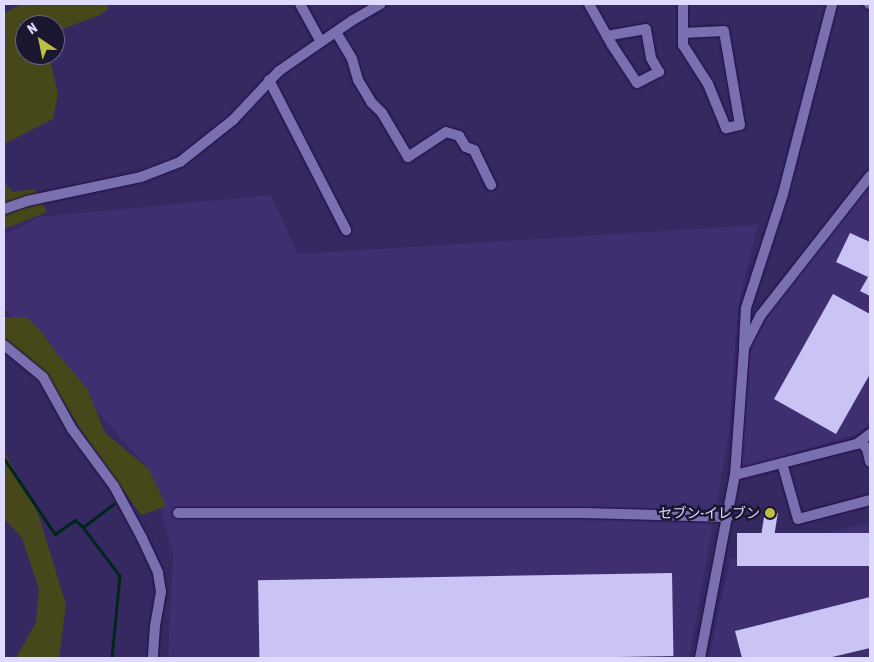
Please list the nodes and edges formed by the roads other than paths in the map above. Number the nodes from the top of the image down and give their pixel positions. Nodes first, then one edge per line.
1 (300, 4) edge
2 (382, 4) edge
3 (589, 4) edge
4 (683, 4) edge
5 (832, 4) edge
6 (336, 32) junction
7 (683, 33) junction
8 (607, 36) junction
9 (320, 42) junction
10 (269, 80) junction
11 (870, 176) edge
12 (491, 185) dead end
13 (4, 209) edge
14 (346, 230) dead end
15 (4, 345) edge
16 (744, 348) junction
17 (870, 434) edge
18 (861, 442) junction
19 (870, 462) edge
20 (782, 463) junction
21 (734, 476) junction
22 (870, 500) edge
23 (178, 513) dead end
24 (728, 517) junction
25 (153, 658) edge
26 (700, 658) edge

1 - 9 street
2 - 6 street
3 - 8 street
4 - 7 street
5 - 16 street
6 - 9 street
6 - 12 street
7 - 7 street
8 - 8 street
9 - 10 street
10 - 13 street
10 - 14 street
11 - 16 street
15 - 25 street
16 - 21 street
17 - 18 street
18 - 19 street
18 - 20 street
20 - 21 street
20 - 22 street
21 - 24 street
23 - 24 street
24 - 26 street

